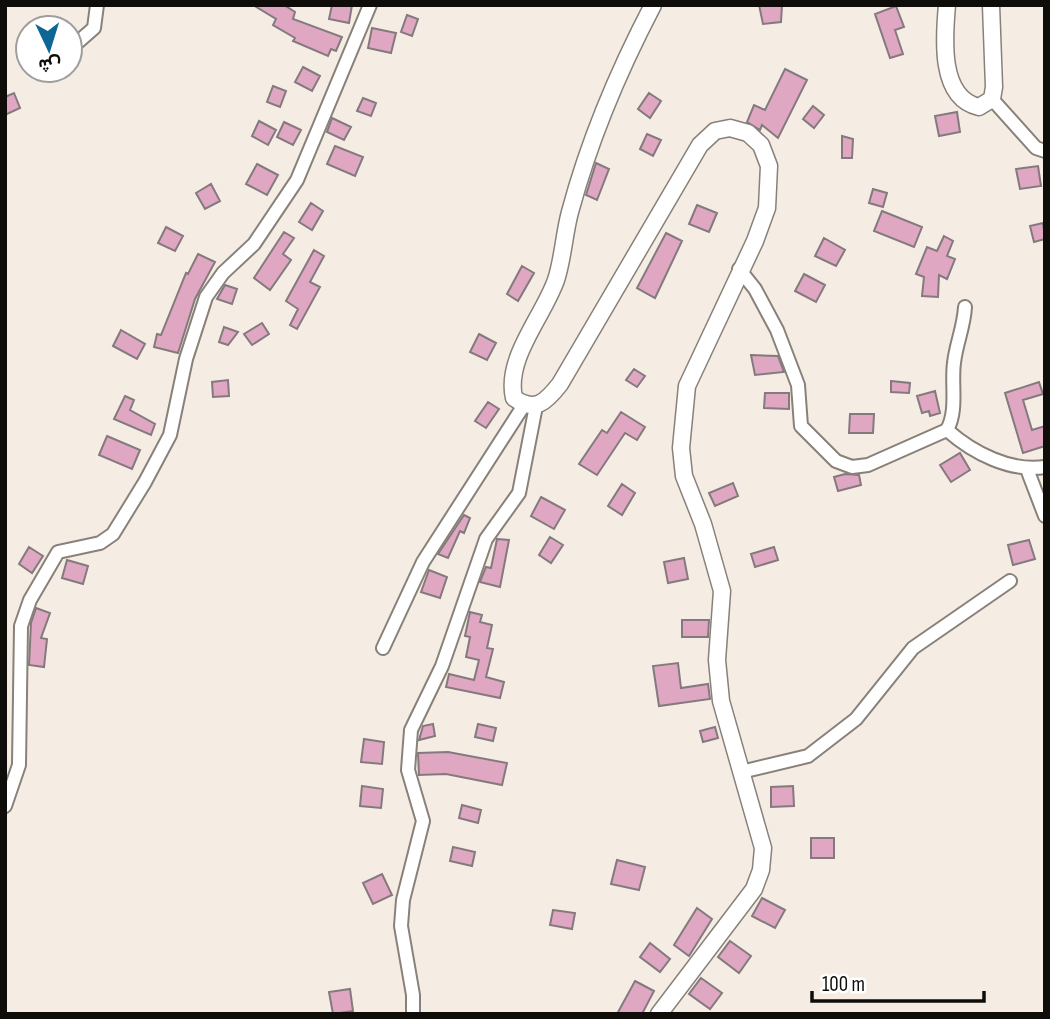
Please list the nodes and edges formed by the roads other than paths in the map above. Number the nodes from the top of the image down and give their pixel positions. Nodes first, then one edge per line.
1 (97, 5) edge
2 (370, 5) edge
3 (653, 5) edge
4 (947, 5) edge
5 (991, 5) edge
6 (84, 37) edge
7 (992, 99) junction
8 (1045, 151) edge
9 (739, 270) junction
10 (965, 307) dead end
11 (530, 406) junction
12 (947, 430) junction
13 (1045, 467) edge
14 (1027, 469) junction
15 (1045, 516) edge
16 (1010, 582) dead end
17 (383, 648) dead end
18 (741, 772) junction
19 (5, 806) edge
20 (413, 1014) edge
21 (659, 1014) edge

1 - 6 street
2 - 19 street
3 - 11 street
4 - 7 street
5 - 7 street
7 - 8 street
9 - 11 street
9 - 12 street
9 - 18 street
10 - 12 street
11 - 17 street
11 - 20 street
12 - 14 street
13 - 14 street
14 - 15 street
16 - 18 street
18 - 21 street

